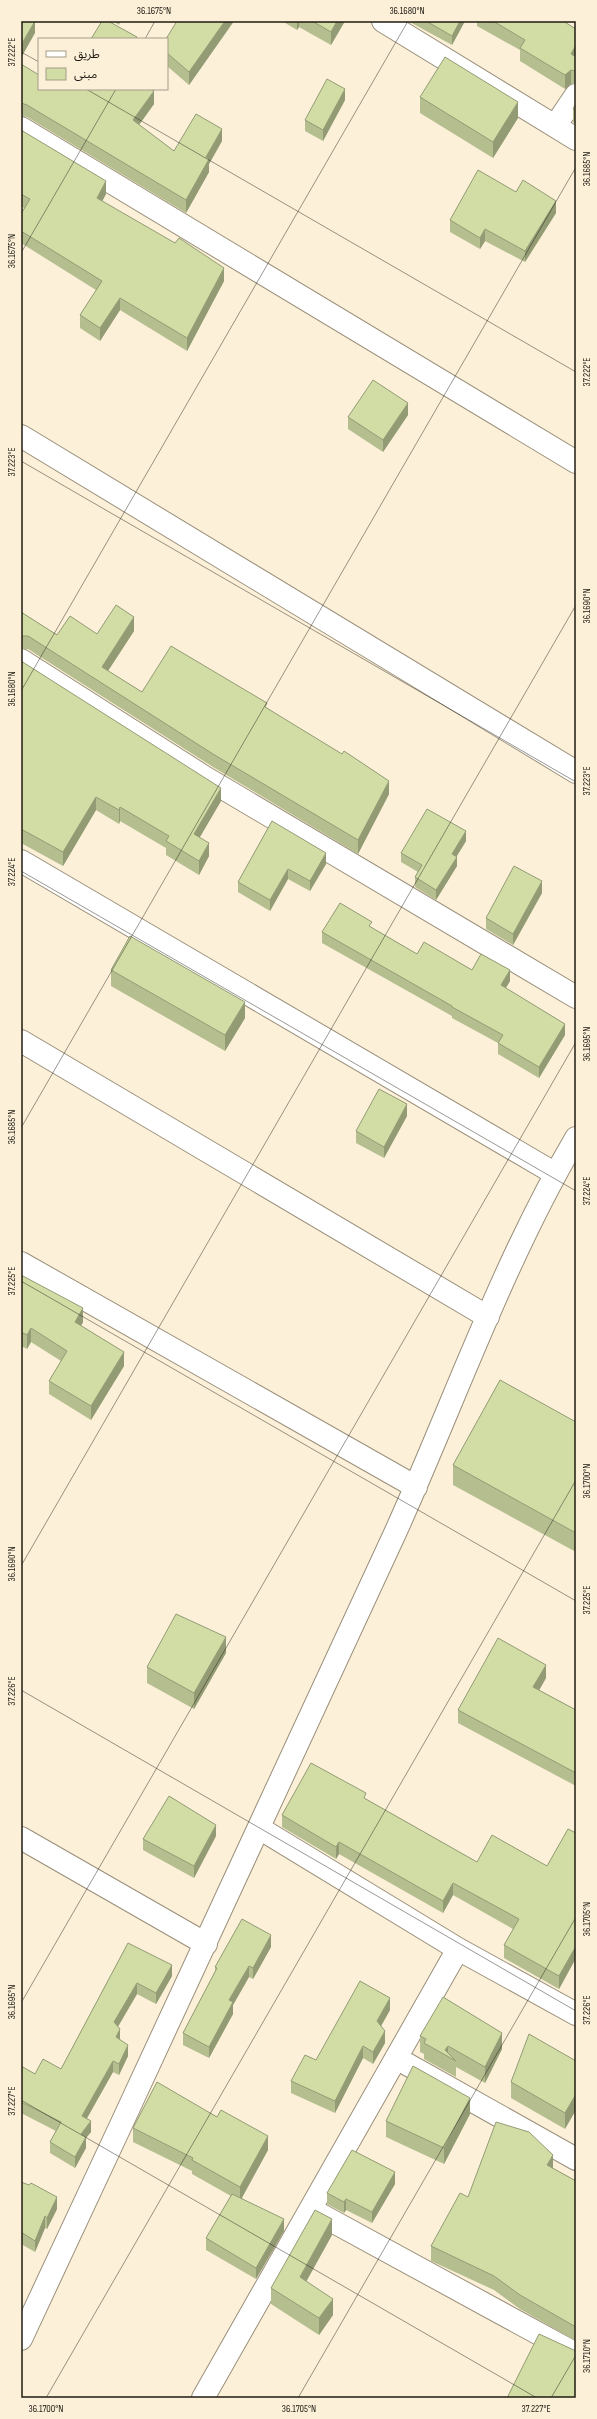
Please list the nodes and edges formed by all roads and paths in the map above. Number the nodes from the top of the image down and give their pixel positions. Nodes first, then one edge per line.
1 (383, 21) edge
2 (576, 95) edge
3 (555, 126) junction
4 (21, 128) edge
5 (576, 138) edge
6 (21, 436) edge
7 (576, 462) edge
8 (21, 660) edge
9 (576, 772) edge
10 (21, 861) edge
11 (576, 997) edge
12 (21, 1041) edge
13 (576, 1138) edge
14 (554, 1174) junction
15 (21, 1262) edge
16 (488, 1317) junction
17 (416, 1487) junction
18 (259, 1828) junction
19 (21, 1838) edge
20 (206, 1944) junction
21 (458, 1949) junction
22 (576, 2014) edge
23 (396, 2058) junction
24 (576, 2159) edge
25 (312, 2210) junction
26 (21, 2339) edge
27 (576, 2354) edge
28 (203, 2398) edge

1 - 3 street
2 - 3 street
3 - 5 street
4 - 7 street
6 - 9 street
8 - 11 street
10 - 14 street
12 - 16 street
13 - 14 street
14 - 16 street
15 - 17 street
16 - 17 street
17 - 18 street
18 - 20 street
18 - 21 street
19 - 20 street
20 - 26 street
21 - 22 street
21 - 23 street
23 - 24 street
23 - 25 street
25 - 27 street
25 - 28 street

